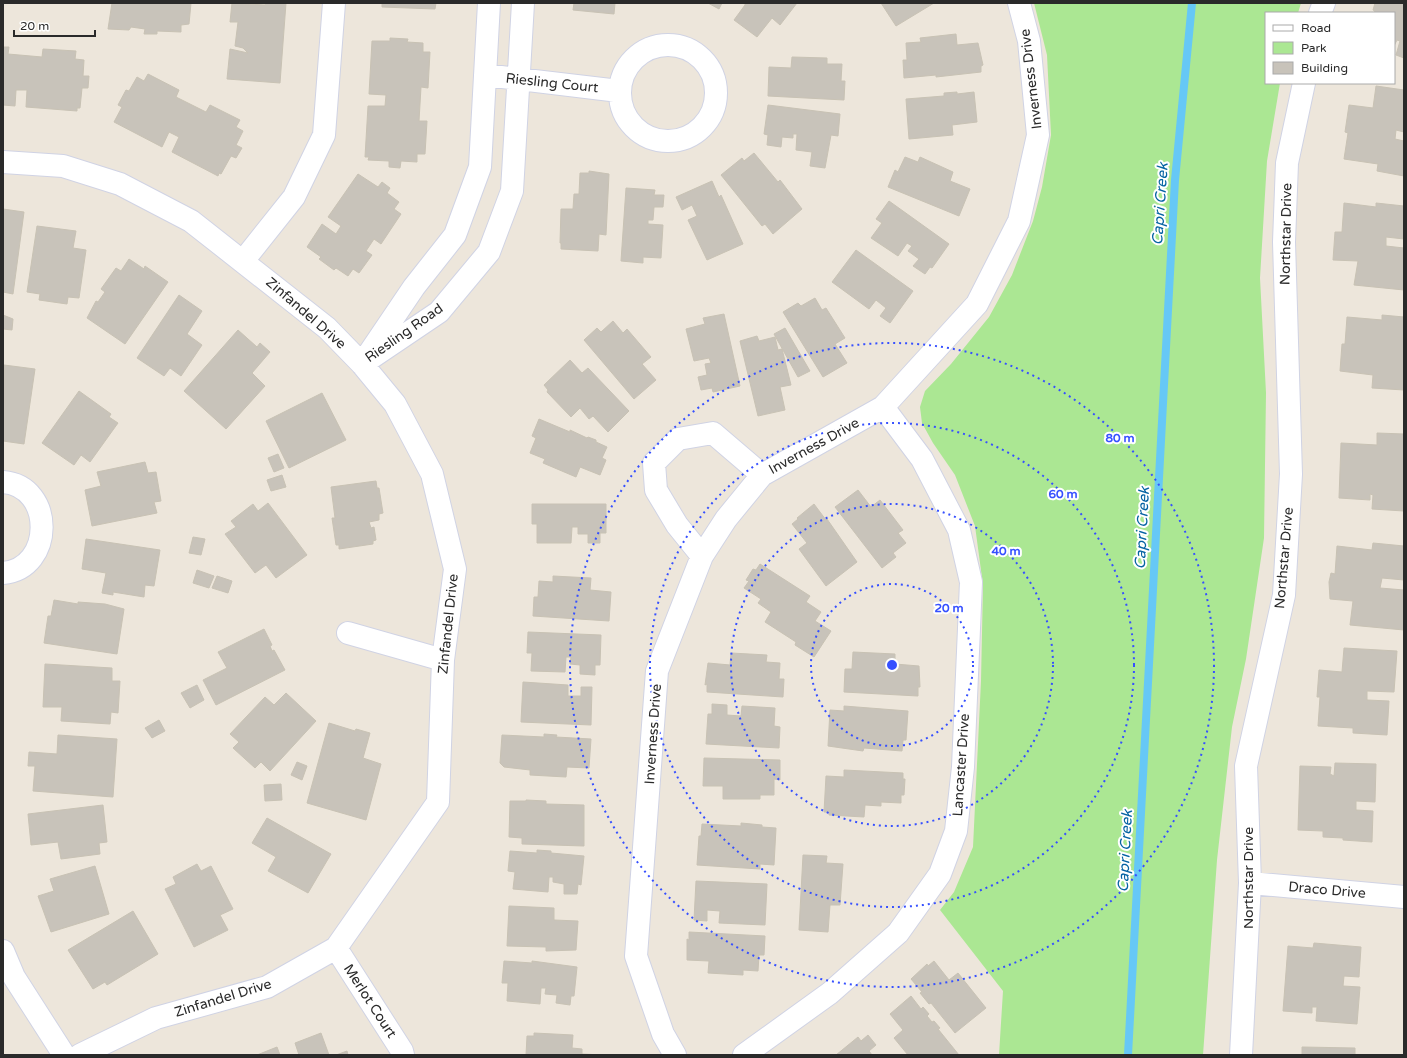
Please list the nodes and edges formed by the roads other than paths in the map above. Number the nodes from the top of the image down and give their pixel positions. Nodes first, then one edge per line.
1 (334, 3) edge
2 (489, 3) edge
3 (523, 3) edge
4 (1019, 3) edge
5 (485, 75) junction
6 (518, 79) junction
7 (1304, 84) edge
8 (619, 91) junction
9 (3, 162) edge
10 (243, 261) junction
11 (362, 364) junction
12 (883, 407) junction
13 (762, 475) junction
14 (3, 482) edge
15 (702, 556) junction
16 (3, 573) edge
17 (348, 633) dead end
18 (443, 660) junction
19 (1250, 883) junction
20 (1404, 897) edge
21 (336, 948) junction
22 (3, 951) edge
23 (64, 1055) edge
24 (80, 1055) edge
25 (403, 1055) edge
26 (675, 1055) edge
27 (744, 1055) edge
28 (1241, 1055) edge

1 - 10 street
2 - 5 street, Riesling Road
3 - 6 street, Riesling Road
4 - 12 street, Inverness Drive
5 - 6 street, Riesling Court
5 - 11 street, Riesling Road
6 - 8 street, Riesling Court
6 - 11 street, Riesling Road
7 - 19 street, Northstar Drive
8 - 8 street, Riesling Court
9 - 10 street, Zinfandel Drive
10 - 11 street, Zinfandel Drive
11 - 18 street, Zinfandel Drive
12 - 13 street, Inverness Drive
12 - 27 street, Lancaster Drive
13 - 15 street, Inverness Drive
13 - 15 street
14 - 16 street
15 - 26 street, Inverness Drive
17 - 18 street
18 - 21 street, Zinfandel Drive
19 - 20 street, Draco Drive
19 - 28 street, Northstar Drive
21 - 24 street, Zinfandel Drive
21 - 25 street, Merlot Court
22 - 23 street

